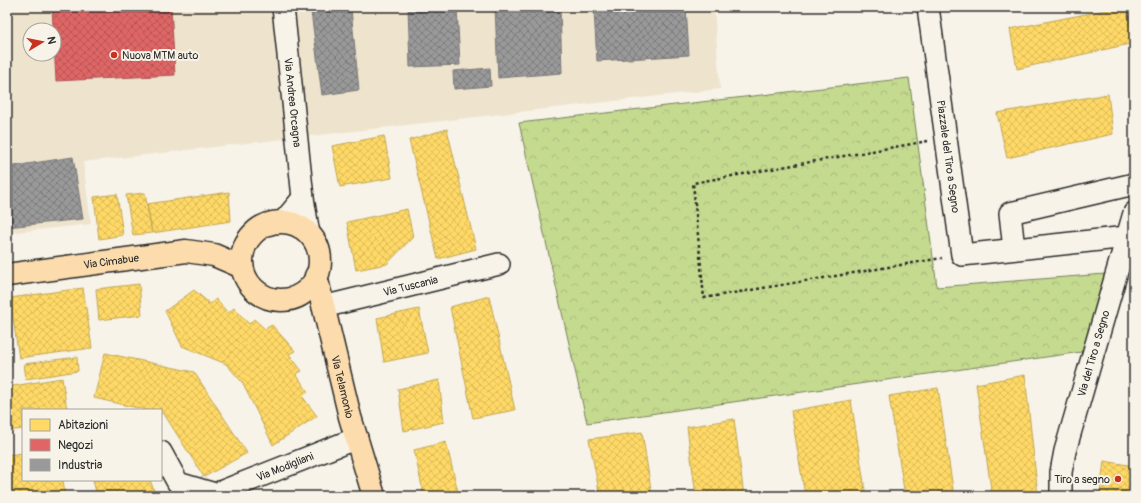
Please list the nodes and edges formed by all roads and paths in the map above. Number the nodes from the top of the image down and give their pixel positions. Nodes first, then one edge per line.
1 (283, 7) edge
2 (928, 7) edge
3 (946, 138) junction
4 (1134, 184) edge
5 (303, 198) junction
6 (1134, 213) edge
7 (283, 222) junction
8 (309, 234) junction
9 (1128, 237) junction
10 (246, 243) junction
11 (1014, 249) junction
12 (214, 255) junction
13 (962, 255) junction
14 (499, 264) dead end
15 (242, 268) junction
16 (7, 275) edge
17 (316, 276) junction
18 (296, 296) junction
19 (322, 305) junction
20 (357, 438) junction
21 (162, 454) edge
22 (374, 496) edge
23 (1061, 496) edge

1 - 5 street, Via Andrea Orcagna
2 - 3 street, Piazzale del Tiro a Segno
3 - 13 street, Piazzale del Tiro a Segno
3 - 13 path
4 - 11 street
5 - 7 street
5 - 8 street
6 - 9 street, Via del Tiro a Segno
7 - 8 main road
7 - 10 main road
8 - 17 main road
9 - 11 street
9 - 23 street, Via del Tiro a Segno
10 - 12 main road
10 - 15 main road
11 - 13 street
12 - 15 main road, Via Cimabue
12 - 16 main road, Via Cimabue
14 - 19 street, Via Tuscania
15 - 18 main road
17 - 18 main road
17 - 19 main road, Via Telamonio
18 - 19 main road
19 - 20 main road, Via Telamonio
20 - 21 street, Via Modigliani
20 - 22 main road, Via Telamonio

